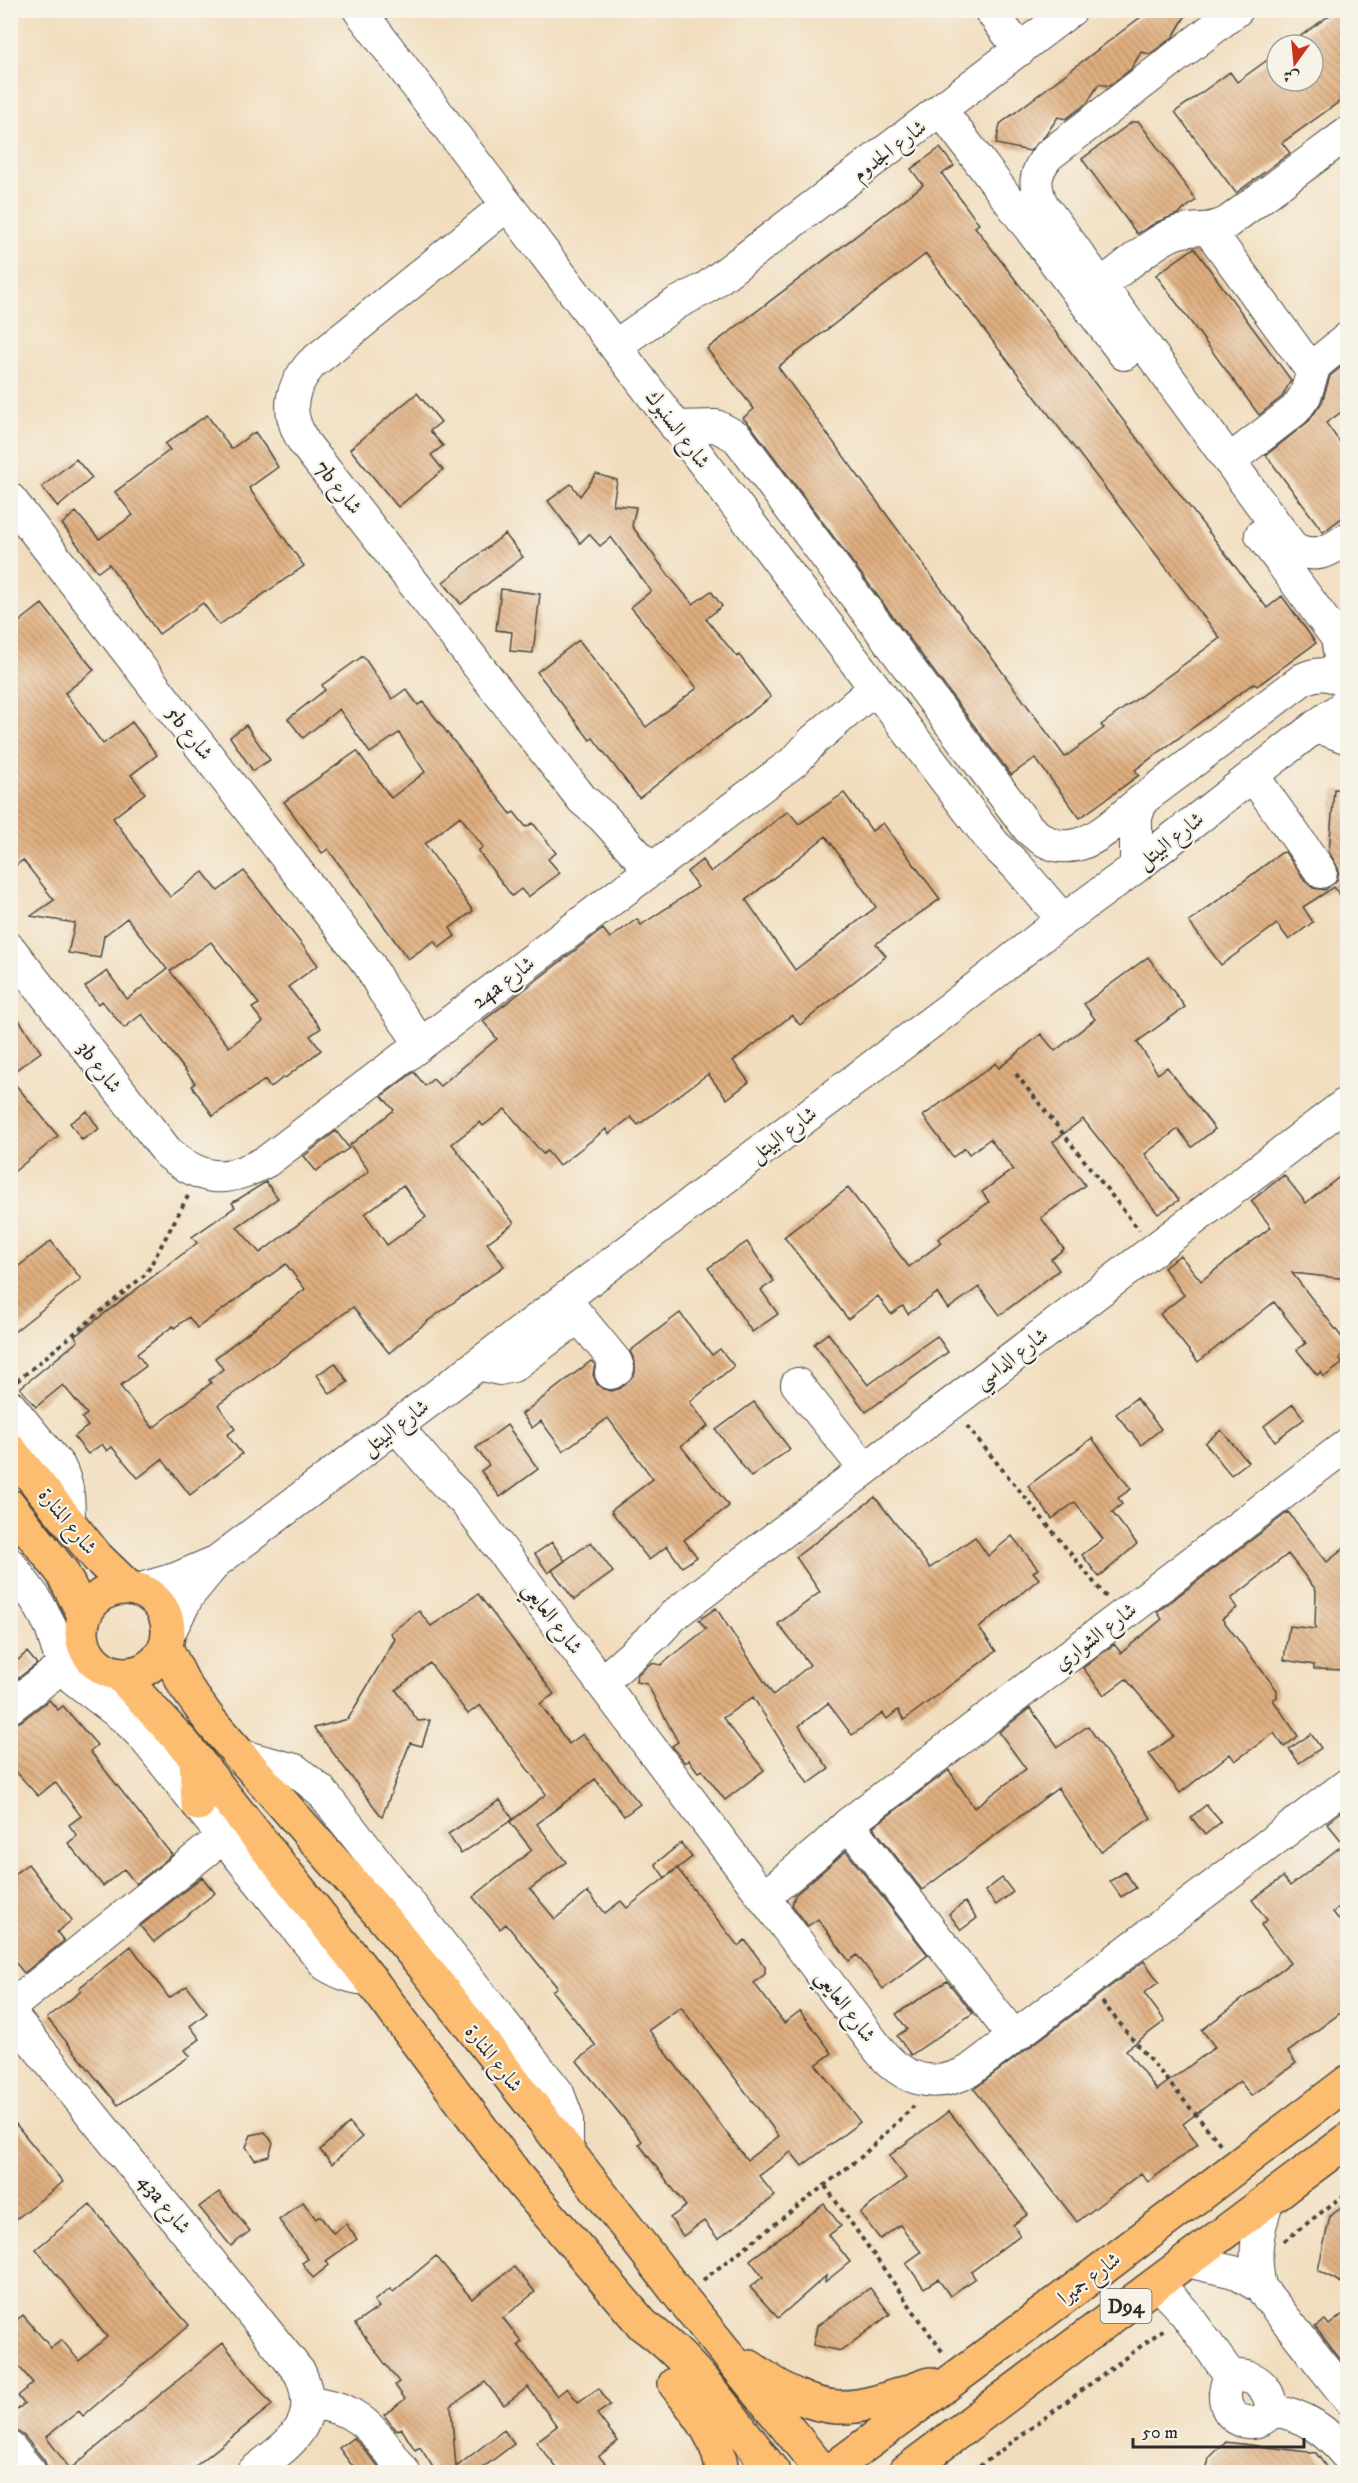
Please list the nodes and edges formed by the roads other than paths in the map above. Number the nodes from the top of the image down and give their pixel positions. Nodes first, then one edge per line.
1 (359, 10) edge
2 (990, 10) edge
3 (1071, 10) edge
4 (1237, 10) edge
5 (1020, 50) junction
6 (941, 110) junction
7 (1347, 133) edge
8 (507, 205) junction
9 (1209, 230) junction
10 (1101, 285) junction
11 (1347, 338) edge
12 (621, 354) junction
13 (1312, 371) junction
14 (676, 427) junction
15 (1229, 461) junction
16 (10, 499) edge
17 (1347, 538) edge
18 (1343, 688) edge
19 (882, 696) junction
20 (1316, 726) junction
21 (1347, 738) edge
22 (1253, 776) junction
23 (1001, 792) junction
24 (1142, 800) junction
25 (996, 846) junction
26 (1136, 867) junction
27 (1321, 872) dead end
28 (643, 875) junction
29 (1055, 926) junction
30 (10, 949) edge
31 (429, 1038) junction
32 (1347, 1102) edge
33 (199, 1174) joint
34 (571, 1308) junction
35 (611, 1373) dead end
36 (797, 1384) dead end
37 (10, 1406) edge
38 (405, 1419) junction
39 (10, 1450) edge
40 (1342, 1458) edge
41 (865, 1469) junction
42 (13, 1511) edge
43 (69, 1522) junction
44 (216, 1562) junction
45 (10, 1564) edge
46 (133, 1589) junction
47 (84, 1615) junction
48 (167, 1641) junction
49 (63, 1666) junction
50 (119, 1674) junction
51 (595, 1674) junction
52 (10, 1707) edge
53 (196, 1759) junction
54 (1347, 1784) edge
55 (198, 1804) junction
56 (845, 1826) junction
57 (223, 1836) junction
58 (758, 1890) junction
59 (370, 1979) junction
60 (10, 2007) edge
61 (10, 2013) edge
62 (1014, 2037) junction
63 (1347, 2082) edge
64 (1347, 2140) edge
65 (1268, 2199) junction
66 (1186, 2261) junction
67 (1258, 2275) junction
68 (1156, 2283) junction
69 (643, 2325) junction
70 (719, 2345) junction
71 (958, 2374) junction
72 (1347, 2398) edge
73 (309, 2401) junction
74 (10, 2448) edge
75 (1347, 2457) edge
76 (30, 2472) edge
77 (253, 2472) edge
78 (404, 2472) edge
79 (722, 2472) edge
80 (773, 2472) edge
81 (823, 2472) edge
82 (829, 2472) edge
83 (905, 2472) edge

1 - 8 street, شارع السنبوك
2 - 5 street
3 - 5 street, شارع الجدوم
4 - 10 street
5 - 6 street, شارع الجدوم
6 - 12 street, شارع الجدوم
6 - 18 street
7 - 9 street
8 - 12 street, شارع السنبوك
8 - 28 street, 7b شارع
9 - 10 street
9 - 13 street
10 - 15 street
11 - 13 street
12 - 14 street, شارع السنبوك
13 - 15 street
14 - 19 street, شارع السنبوك
14 - 23 street
15 - 17 street
16 - 31 street, 5b شارع
18 - 20 street, شارع البيتل
18 - 24 street
19 - 25 street, شارع السنبوك
19 - 28 street, 24a شارع
20 - 21 street
20 - 22 street, شارع البيتل
22 - 26 street, شارع البيتل
22 - 27 street
23 - 24 street
23 - 25 street
24 - 26 street
25 - 29 street, شارع السنبوك
26 - 29 street, شارع البيتل
28 - 31 street, 24a شارع
29 - 34 street, شارع البيتل
30 - 33 street, 3b شارع
31 - 33 street, 24a شارع
32 - 41 street, شارع الداسي
34 - 35 street
34 - 38 street, شارع البيتل
36 - 41 street
37 - 43 street
38 - 44 street, شارع البيتل
38 - 51 street, شارع العايعي
39 - 43 main road, شارع المنارة
40 - 56 street, شارع الشواري
41 - 51 street, شارع الداسي
42 - 47 main road, شارع المنارة
43 - 46 main road, شارع المنارة
44 - 46 street, شارع البيتل
44 - 48 street, شارع البيتل
45 - 49 street
46 - 47 main road
46 - 48 main road
47 - 50 main road
48 - 50 main road
48 - 70 main road, شارع المنارة
49 - 52 street
49 - 55 street
50 - 53 main road
51 - 58 street, شارع العايعي
53 - 55 main road
53 - 59 main road
54 - 62 street
55 - 57 street
56 - 58 street, شارع الشواري
56 - 62 street
57 - 59 street
57 - 60 street
58 - 62 street, شارع العايعي
59 - 69 main road
61 - 73 street, 43a شارع
63 - 71 main road, شارع جميرا / D94
64 - 65 main road, D94
65 - 66 main road, D94
65 - 67 street
66 - 67 street
66 - 68 main road, D94
67 - 72 street
68 - 75 street
68 - 83 main road, D94
69 - 79 main road
69 - 80 main road
70 - 71 main road
70 - 81 main road, شارع المنارة
71 - 82 main road, شارع جميرا / D94
73 - 77 street
73 - 78 street
74 - 76 street

